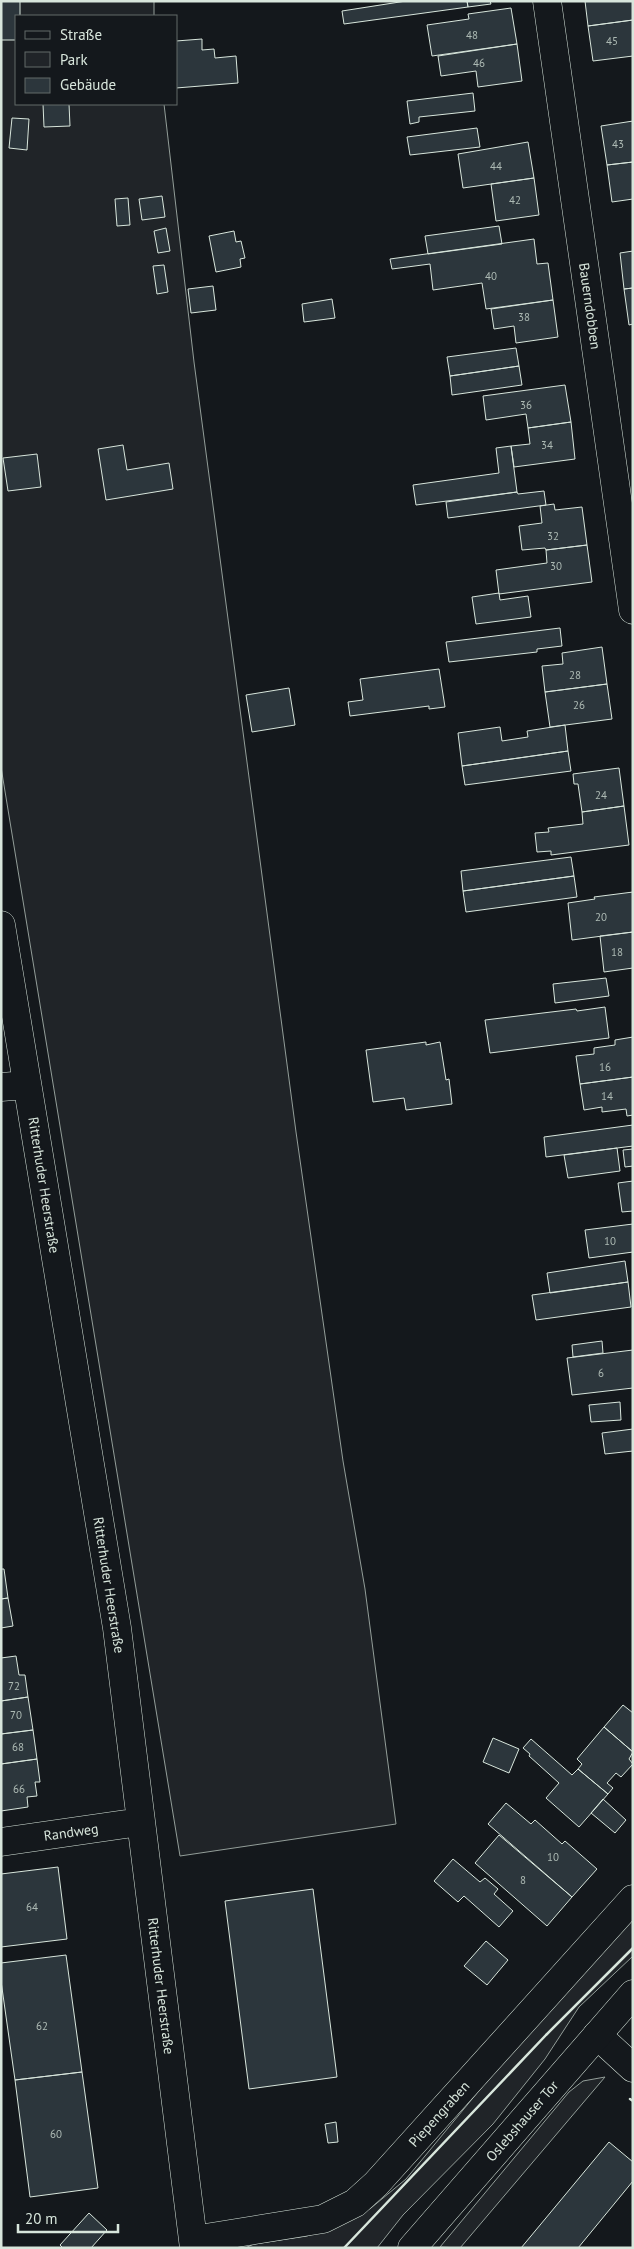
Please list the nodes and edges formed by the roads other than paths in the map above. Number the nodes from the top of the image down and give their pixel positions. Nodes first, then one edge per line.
1 (546, 1) edge
2 (633, 610) edge
3 (1, 925) edge
4 (14, 1086) edge
5 (140, 1822) junction
6 (1, 1842) edge
7 (633, 1898) edge
8 (633, 1994) edge
9 (597, 2035) junction
10 (633, 2068) edge
11 (194, 2244) edge
12 (412, 2248) edge

1 - 2 street, Bauerndobben
3 - 4 street, Ritterhuder Heerstraße
4 - 5 street, Ritterhuder Heerstraße
5 - 6 street, Randweg
5 - 11 street, Ritterhuder Heerstraße
7 - 11 street, Piepengraben
8 - 9 street, Oslebshauser Tor
9 - 10 street
9 - 12 street, Oslebshauser Tor

